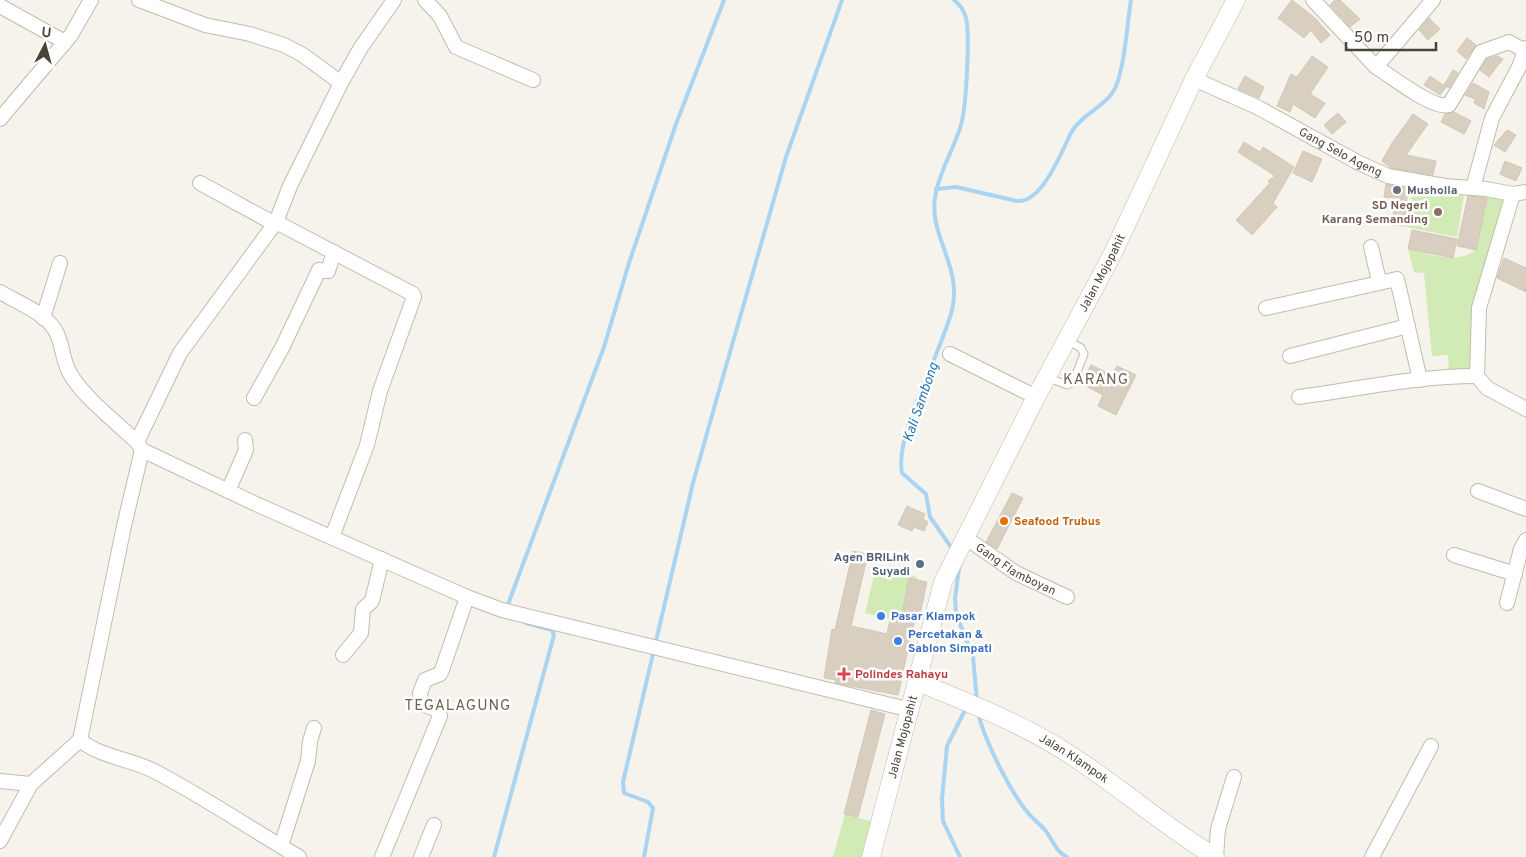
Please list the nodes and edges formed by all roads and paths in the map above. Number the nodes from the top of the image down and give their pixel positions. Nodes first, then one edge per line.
1 (91, 0) edge
2 (139, 0) edge
3 (394, 0) edge
4 (425, 0) edge
5 (1236, 0) edge
6 (1313, 0) edge
7 (1433, 0) edge
8 (0, 6) edge
9 (65, 42) junction
10 (1526, 50) edge
11 (1376, 67) junction
12 (1194, 78) junction
13 (533, 80) dead end
14 (341, 83) junction
15 (0, 119) edge
16 (200, 183) dead end
17 (1473, 188) junction
18 (1520, 193) edge
19 (275, 223) junction
20 (1371, 247) dead end
21 (334, 252) junction
22 (60, 264) dead end
23 (1379, 281) junction
24 (0, 292) edge
25 (1266, 308) dead end
26 (43, 318) junction
27 (1408, 326) junction
28 (1066, 340) junction
29 (950, 354) dead end
30 (1290, 356) dead end
31 (1477, 376) junction
32 (1047, 377) junction
33 (1420, 380) junction
34 (1036, 397) junction
35 (1299, 397) dead end
36 (254, 398) dead end
37 (1526, 409) edge
38 (245, 440) dead end
39 (139, 446) junction
40 (228, 491) junction
41 (1478, 491) dead end
42 (1526, 509) edge
43 (332, 537) junction
44 (965, 540) junction
45 (1526, 540) edge
46 (1454, 555) dead end
47 (382, 559) junction
48 (1515, 574) junction
49 (1067, 597) dead end
50 (467, 598) junction
51 (1507, 603) dead end
52 (343, 655) dead end
53 (918, 682) junction
54 (911, 710) junction
55 (314, 728) dead end
56 (80, 740) junction
57 (1431, 746) dead end
58 (1234, 777) dead end
59 (0, 781) edge
60 (31, 784) junction
61 (434, 825) dead end
62 (0, 841) edge
63 (281, 846) junction
64 (300, 857) edge
65 (382, 857) edge
66 (421, 857) edge
67 (871, 857) edge
68 (1215, 857) edge
69 (1372, 857) edge

1 - 9 street
2 - 14 street
3 - 14 street
4 - 13 street
5 - 12 street, Jalan Mojopahit
6 - 11 street
7 - 11 street
8 - 9 street
9 - 15 street
10 - 11 street
10 - 17 street
12 - 17 street, Gang Selo Ageng
12 - 28 street, Jalan Mojopahit
14 - 19 street
16 - 19 street
17 - 18 street, Gang Selo Ageng
18 - 31 street
19 - 21 street
19 - 39 street
20 - 23 street
21 - 36 street
21 - 43 street
22 - 26 street
23 - 25 street
23 - 27 street
24 - 26 street
26 - 39 street
27 - 30 street
27 - 33 street
28 - 32 street, Jalan Mojopahit
28 - 32 lane
29 - 34 street
31 - 33 street
31 - 37 street
32 - 34 street, Jalan Mojopahit
33 - 35 street
34 - 44 street, Jalan Mojopahit
38 - 40 street
39 - 40 street
39 - 56 street
40 - 43 street
41 - 42 street
43 - 47 street
44 - 49 street, Gang Flamboyan
44 - 53 street, Jalan Mojopahit
45 - 48 street
46 - 48 street
47 - 50 street
47 - 52 street
48 - 51 street
50 - 54 street
50 - 65 street
53 - 54 street, Jalan Mojopahit
53 - 68 street, Jalan Klampok
54 - 67 street, Jalan Mojopahit
55 - 63 street
56 - 60 street
56 - 63 street
57 - 69 street
58 - 68 street
59 - 60 street
60 - 62 street
61 - 66 street
63 - 64 street

